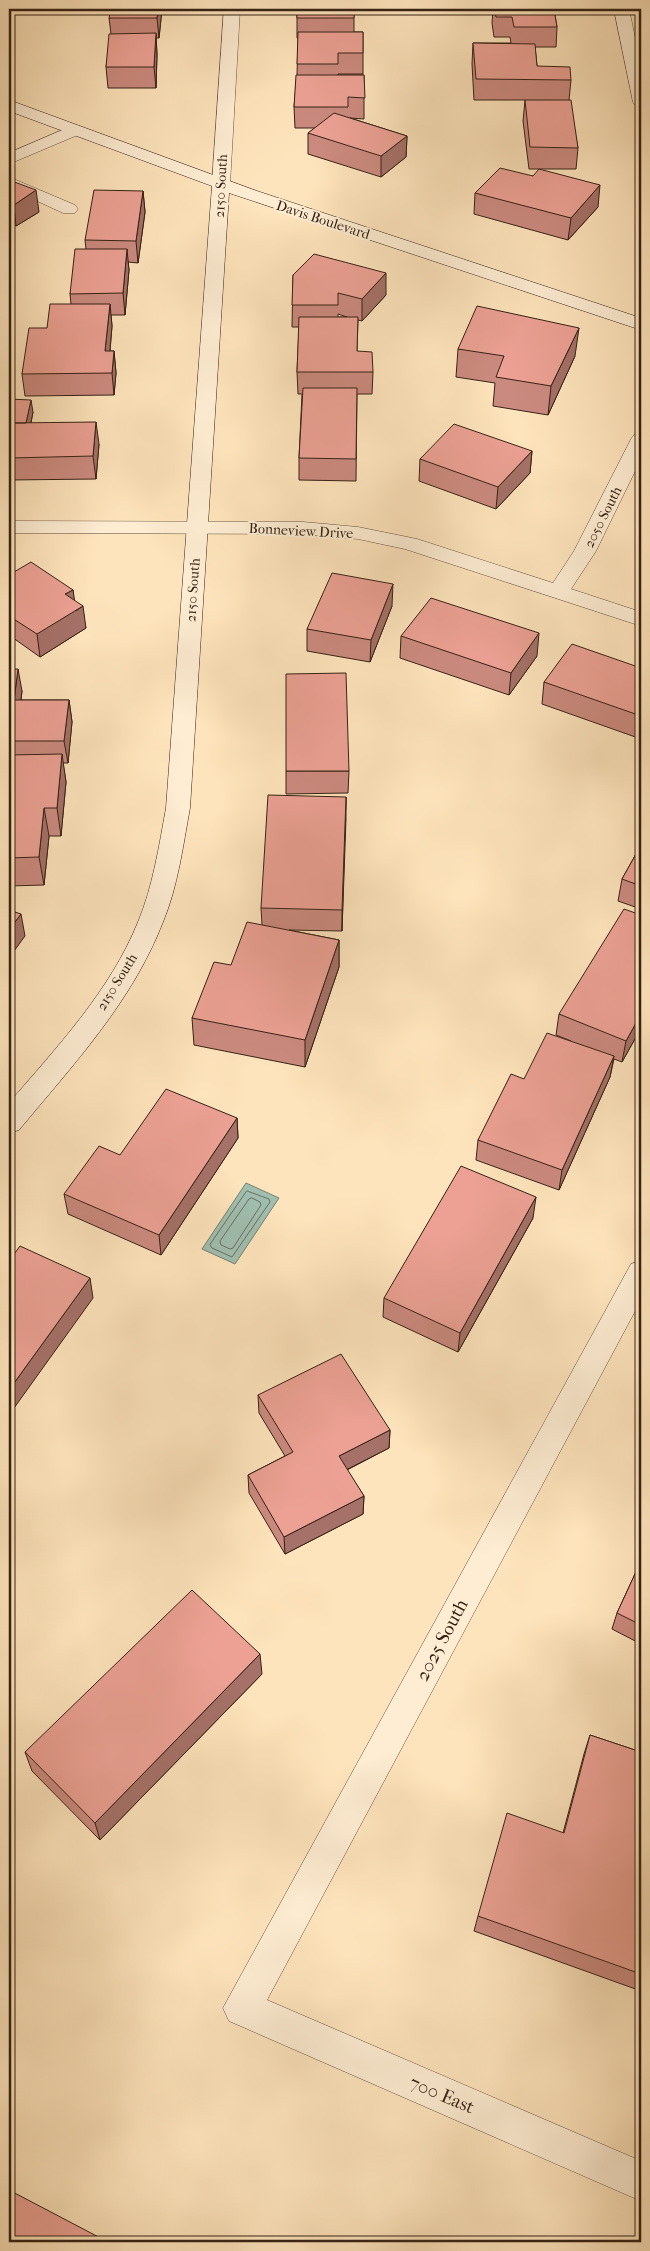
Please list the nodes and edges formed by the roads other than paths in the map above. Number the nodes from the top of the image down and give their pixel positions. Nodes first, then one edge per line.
1 (232, 9) edge
2 (621, 9) edge
3 (641, 102) edge
4 (9, 106) edge
5 (74, 130) junction
6 (9, 160) edge
7 (9, 182) edge
8 (221, 184) junction
9 (69, 209) dead end
10 (641, 324) edge
11 (641, 439) edge
12 (9, 527) edge
13 (198, 527) junction
14 (559, 591) junction
15 (641, 619) edge
16 (9, 1122) edge
17 (641, 1272) edge
18 (242, 2008) joint
19 (641, 2181) edge

1 - 8 street, 2150 South
2 - 3 street
4 - 5 street, Davis Boulevard
5 - 6 street
5 - 8 street, Davis Boulevard
7 - 9 street
8 - 10 street, Davis Boulevard
8 - 13 street, 2150 South
11 - 14 street, 2050 South
12 - 13 street, Bonneview Drive
13 - 14 street, Bonneview Drive
13 - 16 street, 2150 South
14 - 15 street, Bonneview Drive
17 - 18 street, 2025 South
18 - 19 street, 700 East

